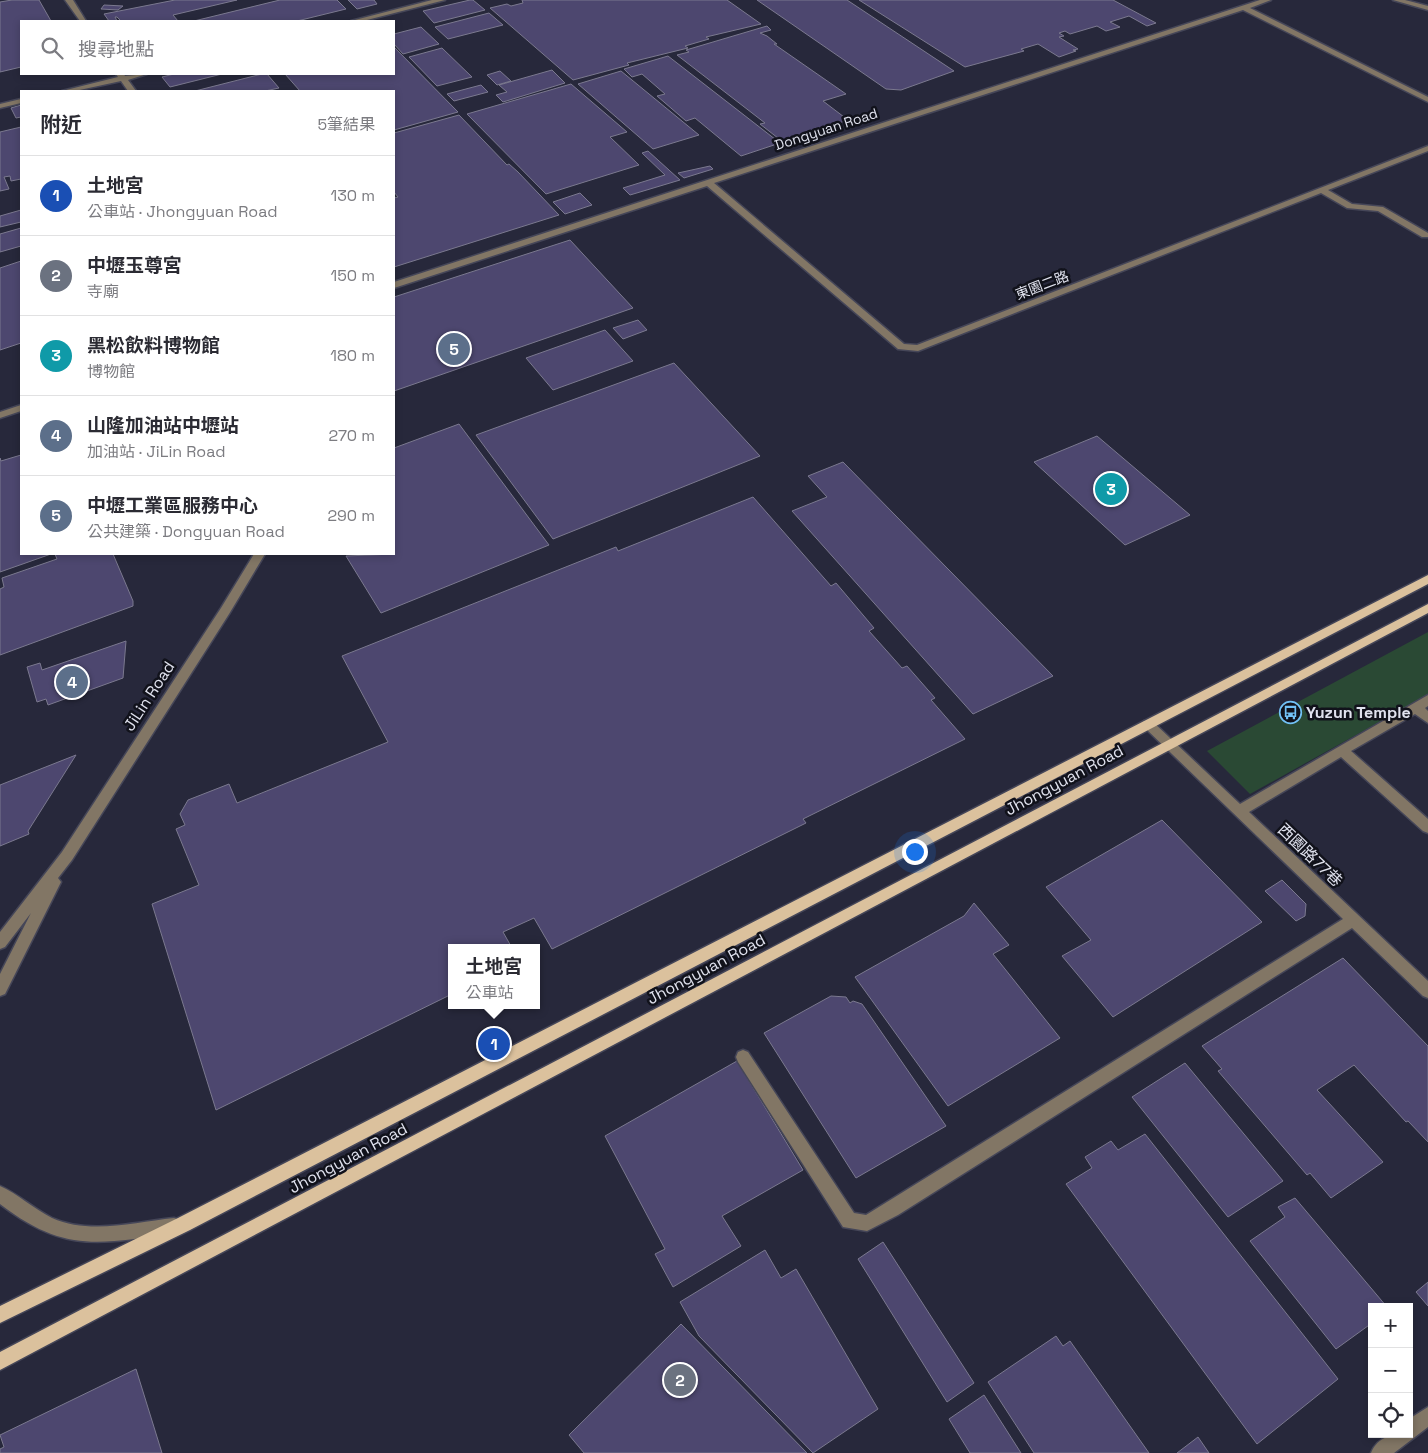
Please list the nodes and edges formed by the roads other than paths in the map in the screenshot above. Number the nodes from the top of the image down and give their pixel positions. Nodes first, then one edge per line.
1 (69, 0) edge
2 (441, 0) edge
3 (1268, 0) edge
4 (1397, 0) edge
5 (1245, 8) junction
6 (1428, 8) edge
7 (82, 20) edge
8 (359, 20) edge
9 (121, 76) edge
10 (70, 90) edge
11 (131, 90) edge
12 (1428, 100) edge
13 (20, 101) edge
14 (0, 106) edge
15 (1428, 148) edge
16 (708, 182) junction
17 (1323, 191) junction
18 (1426, 235) dead end
19 (395, 285) edge
20 (20, 408) edge
21 (0, 414) edge
22 (257, 555) edge
23 (1428, 579) edge
24 (1428, 608) edge
25 (1428, 700) edge
26 (1415, 707) junction
27 (1428, 718) edge
28 (1148, 724) junction
29 (1169, 744) junction
30 (1342, 751) junction
31 (1239, 812) junction
32 (1428, 827) edge
33 (67, 856) junction
34 (1353, 920) junction
35 (0, 943) edge
36 (0, 989) edge
37 (1428, 991) edge
38 (743, 1057) dead end
39 (0, 1194) edge
40 (184, 1224) junction
41 (0, 1315) edge
42 (0, 1361) edge
43 (1428, 1416) edge
44 (1413, 1427) edge
45 (1399, 1438) edge
46 (1380, 1453) edge

1 - 7 street
2 - 8 street
3 - 5 street, Dongyuan Road
4 - 6 street
5 - 12 street
5 - 16 street, Dongyuan Road
9 - 10 street
9 - 11 street
13 - 14 street
15 - 17 street, 東園二路
16 - 17 street, 東園二路
16 - 19 street, Dongyuan Road
17 - 18 street
20 - 21 street
22 - 33 street, JiLin Road
23 - 28 main road, Jhongyuan Road
24 - 29 main road, Jhongyuan Road
25 - 26 street
26 - 27 street
26 - 30 street
28 - 29 street, 西園路77巷
28 - 40 main road, Jhongyuan Road
29 - 31 street, 西園路77巷
29 - 42 main road, Jhongyuan Road
30 - 31 street
30 - 32 street
31 - 34 street, 西園路77巷
33 - 35 street, JiLin Road
33 - 36 street, JiLin Road
34 - 37 street, 西園路77巷
34 - 38 street
39 - 40 street
40 - 41 main road, Jhongyuan Road
43 - 44 street
45 - 46 street

